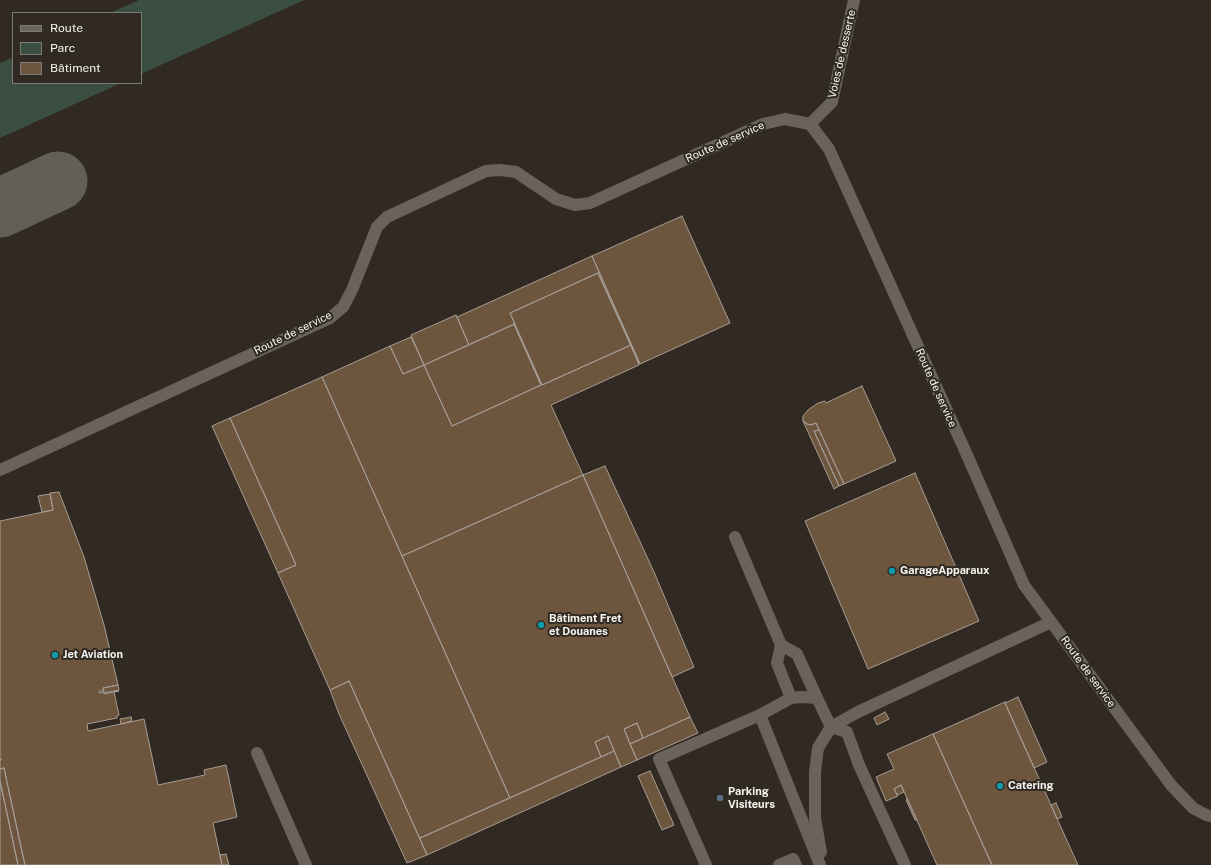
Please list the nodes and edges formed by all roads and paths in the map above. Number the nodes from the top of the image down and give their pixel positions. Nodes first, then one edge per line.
1 (854, 0) edge
2 (810, 124) junction
3 (0, 470) edge
4 (735, 538) dead end
5 (1051, 622) junction
6 (781, 645) junction
7 (791, 698) junction
8 (817, 698) junction
9 (760, 714) junction
10 (831, 727) junction
11 (257, 753) dead end
12 (1208, 815) edge
13 (1211, 827) edge
14 (306, 865) edge
15 (706, 865) edge
16 (779, 865) edge
17 (796, 865) edge
18 (820, 865) edge
19 (824, 865) edge
20 (905, 865) edge

1 - 2 street, Voies de desserte
2 - 3 street, Route de service
2 - 5 street, Route de service
4 - 6 street
5 - 10 street
5 - 12 street, Route de service
6 - 7 street
6 - 8 street
7 - 8 street
7 - 9 street
8 - 10 street
9 - 15 street
9 - 18 street
10 - 19 street
10 - 20 street
11 - 14 street
12 - 13 street
16 - 17 street

